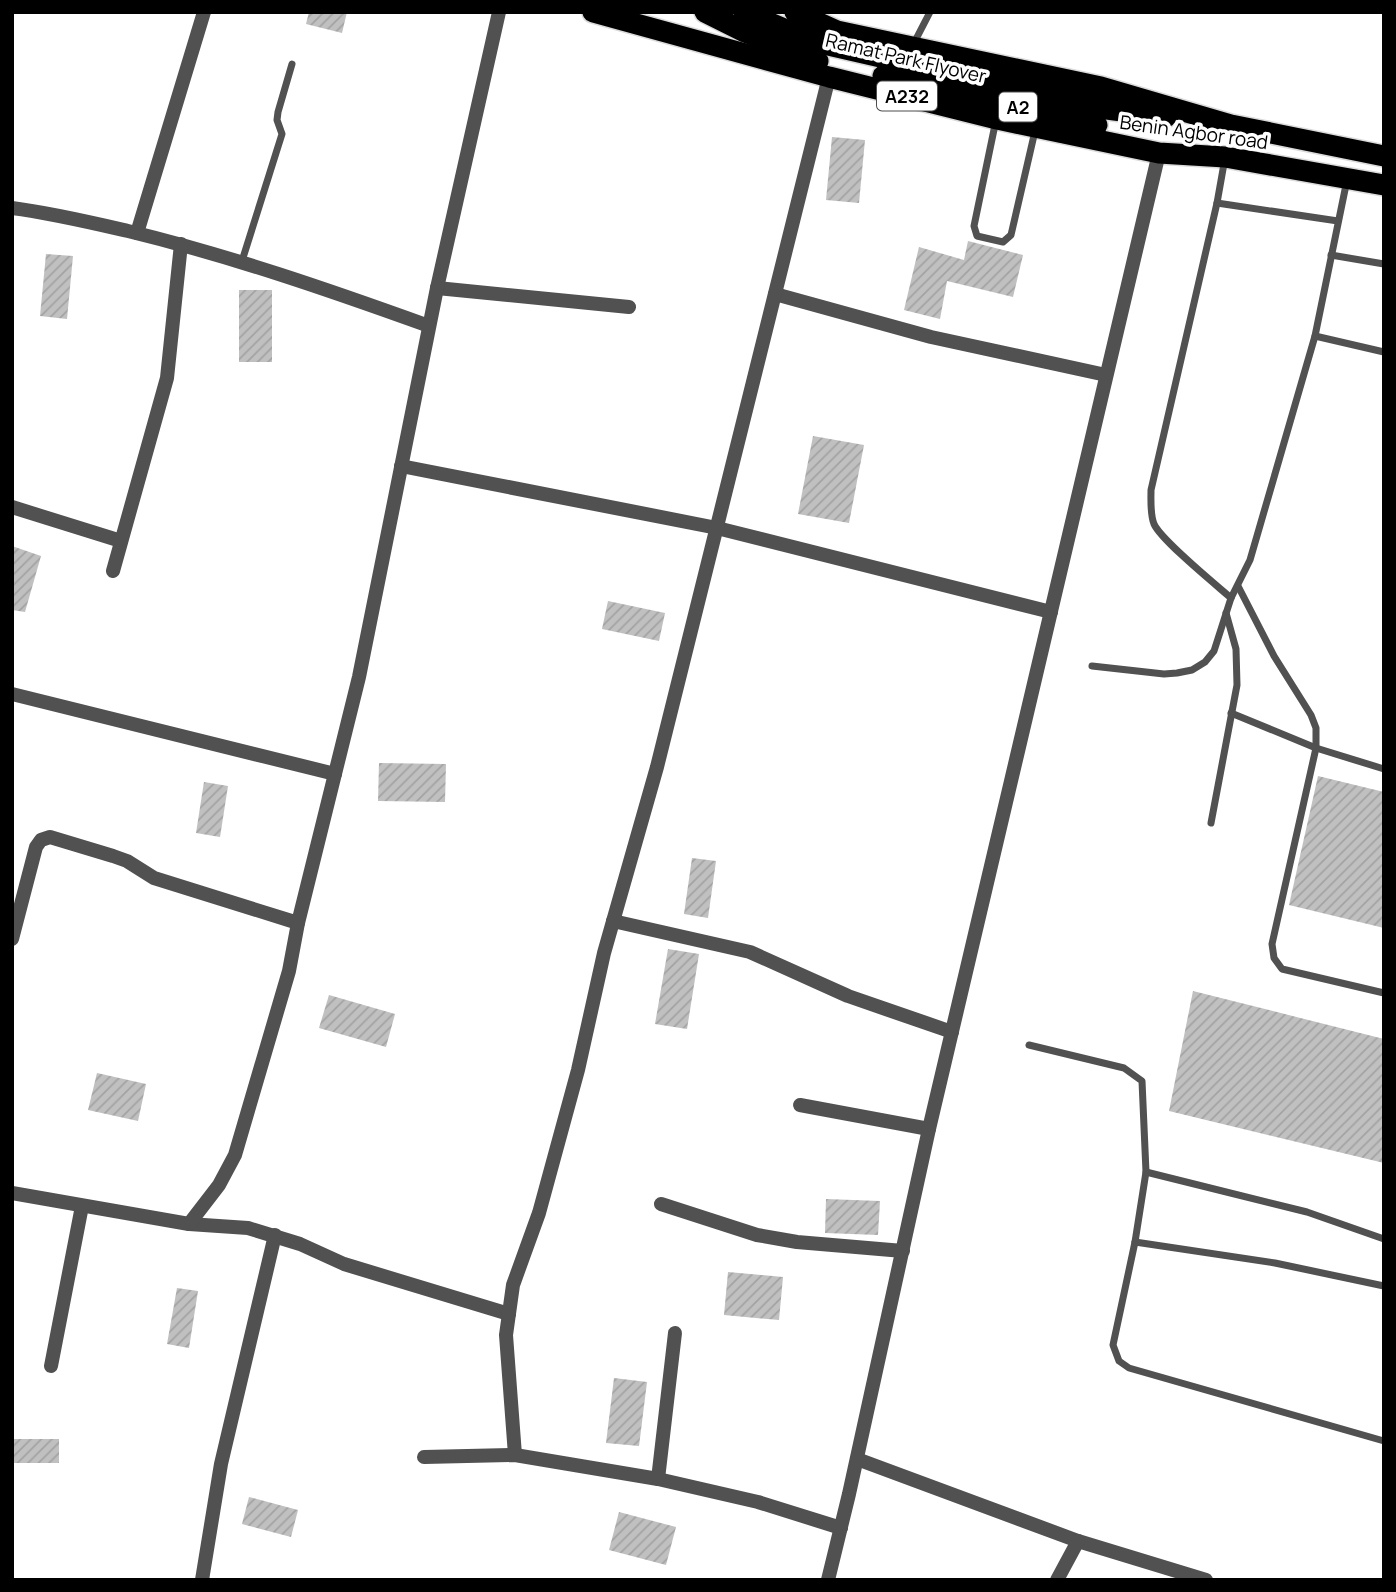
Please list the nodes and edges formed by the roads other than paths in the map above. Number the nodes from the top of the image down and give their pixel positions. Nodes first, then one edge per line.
1 (204, 12) edge
2 (499, 12) edge
3 (593, 12) edge
4 (617, 12) edge
5 (705, 12) edge
6 (744, 12) edge
7 (795, 12) edge
8 (930, 12) edge
9 (640, 26) junction
10 (913, 47) junction
11 (813, 51) junction
12 (292, 64) dead end
13 (829, 77) junction
14 (997, 119) junction
15 (1231, 125) junction
16 (1036, 127) junction
17 (1159, 153) junction
18 (1384, 156) edge
19 (1225, 157) junction
20 (1347, 180) junction
21 (1384, 186) edge
22 (1217, 203) junction
23 (12, 208) edge
24 (1338, 221) junction
25 (137, 233) junction
26 (181, 244) junction
27 (1331, 255) junction
28 (242, 261) junction
29 (1384, 264) edge
30 (437, 288) junction
31 (775, 294) junction
32 (629, 307) dead end
33 (429, 326) junction
34 (1315, 336) junction
35 (1384, 352) edge
36 (1106, 375) junction
37 (401, 466) junction
38 (12, 507) edge
39 (717, 528) junction
40 (121, 541) junction
41 (113, 571) dead end
42 (1238, 586) junction
43 (1231, 598) junction
44 (1051, 612) junction
45 (1226, 613) junction
46 (1092, 666) dead end
47 (12, 694) edge
48 (1231, 713) junction
49 (1316, 748) junction
50 (1384, 769) edge
51 (335, 774) junction
52 (1211, 823) dead end
53 (614, 921) junction
54 (298, 923) junction
55 (12, 939) edge
56 (1384, 993) edge
57 (952, 1032) junction
58 (1029, 1045) dead end
59 (800, 1105) dead end
60 (929, 1129) junction
61 (1146, 1172) junction
62 (12, 1193) edge
63 (661, 1204) dead end
64 (82, 1206) junction
65 (189, 1224) junction
66 (275, 1235) junction
67 (1384, 1239) edge
68 (1135, 1242) junction
69 (903, 1251) junction
70 (1384, 1286) edge
71 (509, 1314) junction
72 (675, 1333) dead end
73 (51, 1366) dead end
74 (1384, 1441) edge
75 (515, 1455) junction
76 (424, 1457) dead end
77 (857, 1459) junction
78 (658, 1479) junction
79 (841, 1528) junction
80 (1078, 1541) junction
81 (202, 1580) edge
82 (828, 1580) edge
83 (1057, 1580) edge
84 (1206, 1580) edge

1 - 25 street
2 - 30 street
3 - 9 highway, Benin Agbor road / A232
4 - 9 highway
5 - 9 highway
5 - 11 highway, Ramat Park Flyover / A2
6 - 11 highway, Ramat Park Flyover / A2
7 - 10 highway, Benin Agbor road / A232
8 - 10 lane
9 - 13 highway, Benin Agbor road / A232
10 - 15 highway, Benin Agbor road / A232
11 - 15 highway, Ramat Park Flyover / A2
11 - 19 highway, Ramat Park Flyover / A2
12 - 28 lane
13 - 14 highway, Benin Agbor road / A232
13 - 31 street
14 - 16 highway, Benin Agbor road / A232
14 - 16 lane
15 - 18 highway, Benin Agbor road / A2
16 - 17 highway, Benin Agbor road / A232
17 - 19 highway, Benin Agbor road / A232
17 - 36 street
19 - 20 highway, Benin Agbor road / A2
19 - 22 lane
20 - 21 highway, Benin Agbor road / A2
20 - 24 lane
22 - 24 lane
22 - 43 lane
23 - 25 street
24 - 27 lane
25 - 26 street
26 - 28 street
26 - 40 street
27 - 29 lane
27 - 34 lane
28 - 33 street
30 - 32 street
30 - 33 street
31 - 36 street
31 - 39 street
33 - 37 street
34 - 35 lane
34 - 42 lane
36 - 44 street
37 - 39 street
37 - 51 street
38 - 40 street
39 - 44 street
39 - 53 street
40 - 41 street
42 - 43 lane
42 - 49 lane
43 - 45 lane
44 - 57 street
45 - 46 lane
45 - 48 lane
47 - 51 street
48 - 49 lane
48 - 52 lane
49 - 50 lane
49 - 56 lane
51 - 54 street
53 - 57 street
53 - 71 street
54 - 55 street
54 - 65 street
57 - 60 street
58 - 61 lane
59 - 60 street
60 - 69 street
61 - 67 lane
61 - 68 lane
62 - 64 street
63 - 69 street
64 - 65 street
64 - 73 street
65 - 66 street
66 - 71 street
66 - 81 street
68 - 70 lane
68 - 74 lane
69 - 77 street
71 - 75 street
72 - 78 street
75 - 76 street
75 - 78 street
77 - 79 street
77 - 80 street
78 - 79 street
79 - 82 street
80 - 83 street
80 - 84 street

